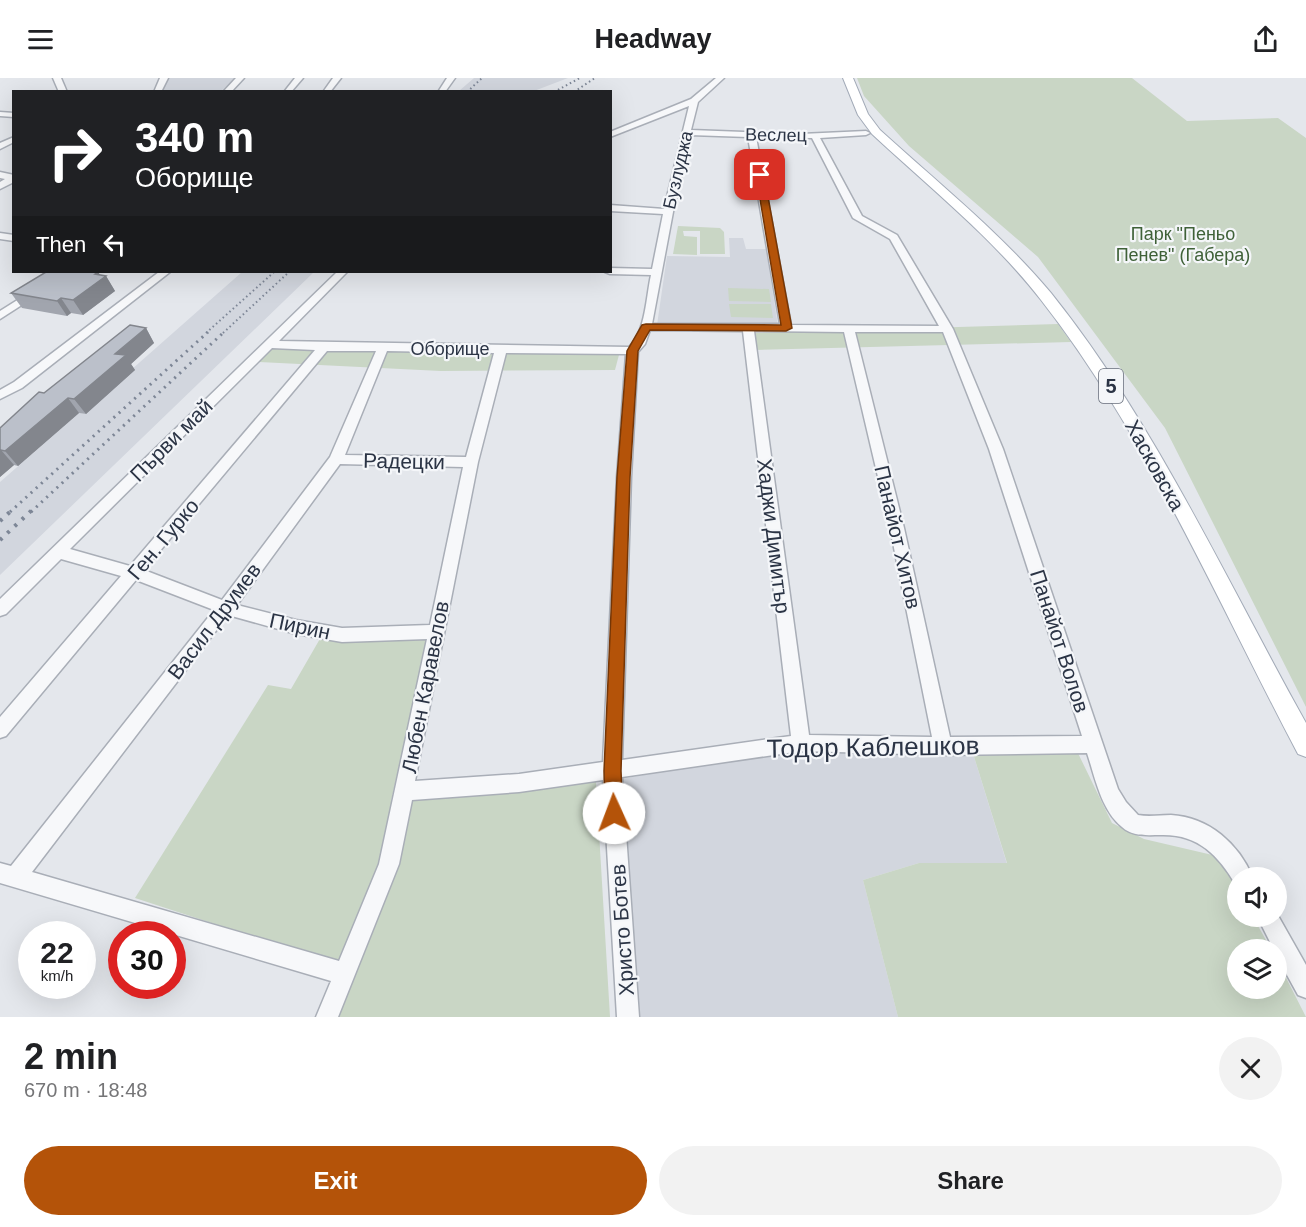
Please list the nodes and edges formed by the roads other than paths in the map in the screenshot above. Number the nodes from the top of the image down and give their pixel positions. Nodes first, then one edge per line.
1 (240, 78) edge
2 (299, 78) edge
3 (337, 78) edge
4 (720, 78) edge
5 (848, 78) edge
6 (228, 90) edge
7 (289, 90) edge
8 (328, 90) edge
9 (694, 100) junction
10 (686, 132) junction
11 (866, 133) dead end
12 (612, 134) edge
13 (752, 135) junction
14 (814, 136) junction
15 (612, 208) edge
16 (668, 212) junction
17 (612, 271) edge
18 (656, 272) junction
19 (66, 273) edge
20 (164, 273) edge
21 (341, 273) edge
22 (0, 316) edge
23 (646, 327) junction
24 (748, 328) junction
25 (786, 328) junction
26 (849, 329) junction
27 (947, 329) junction
28 (268, 344) junction
29 (324, 347) junction
30 (383, 348) junction
31 (501, 349) junction
32 (632, 351) junction
33 (0, 394) edge
34 (336, 459) junction
35 (471, 462) junction
36 (58, 552) junction
37 (134, 573) junction
38 (225, 608) junction
39 (0, 609) edge
40 (436, 632) junction
41 (0, 730) edge
42 (801, 743) junction
43 (1093, 744) junction
44 (943, 746) junction
45 (1306, 746) edge
46 (612, 771) junction
47 (404, 791) junction
48 (1235, 867) edge
49 (8, 875) edge
50 (1273, 927) edge
51 (346, 974) junction
52 (1306, 987) edge
53 (327, 1017) edge
54 (628, 1017) edge

1 - 6 street
2 - 7 street
3 - 8 street
4 - 9 street, Бузлуджа
5 - 45 main road, Хасковска / 5
9 - 10 street, Бузлуджа
9 - 12 street
10 - 13 street, Веслец
10 - 16 street, Бузлуджа
11 - 14 street, Веслец
13 - 14 street, Веслец
13 - 25 street
14 - 27 street, Панайот Волов
15 - 16 street
16 - 18 street, Бузлуджа
17 - 18 street
18 - 23 street, Христо Ботев
19 - 22 street
20 - 33 street
21 - 28 street, Първи май
23 - 24 street
23 - 32 street, Христо Ботев
24 - 25 street
24 - 42 street, Хаджи Димитър
25 - 26 street
26 - 27 street
26 - 44 street, Панайот Хитов
27 - 43 street, Панайот Волов
28 - 29 street, Оборище
28 - 36 street, Първи май
29 - 30 street, Оборище
29 - 37 street, Ген. Гурко
30 - 31 street, Оборище
30 - 34 street, Васил Друмев
31 - 32 street, Оборище
31 - 35 street, Любен Каравелов
32 - 46 street, Христо Ботев
34 - 35 street, Радецки
34 - 38 street, Васил Друмев
35 - 40 street, Любен Каравелов
36 - 37 street, Пирин
36 - 39 street, Първи май
37 - 38 street, Пирин
37 - 41 street, Ген. Гурко
38 - 40 street, Пирин
38 - 49 street, Васил Друмев
40 - 47 street, Любен Каравелов
42 - 44 street, Тодор Каблешков
42 - 46 street, Тодор Каблешков
43 - 44 street, Тодор Каблешков
43 - 48 street, Панайот Волов
46 - 47 street, Тодор Каблешков
46 - 54 street, Христо Ботев
47 - 51 street, Любен Каравелов
49 - 51 street
50 - 52 street
51 - 53 street, Любен Каравелов

